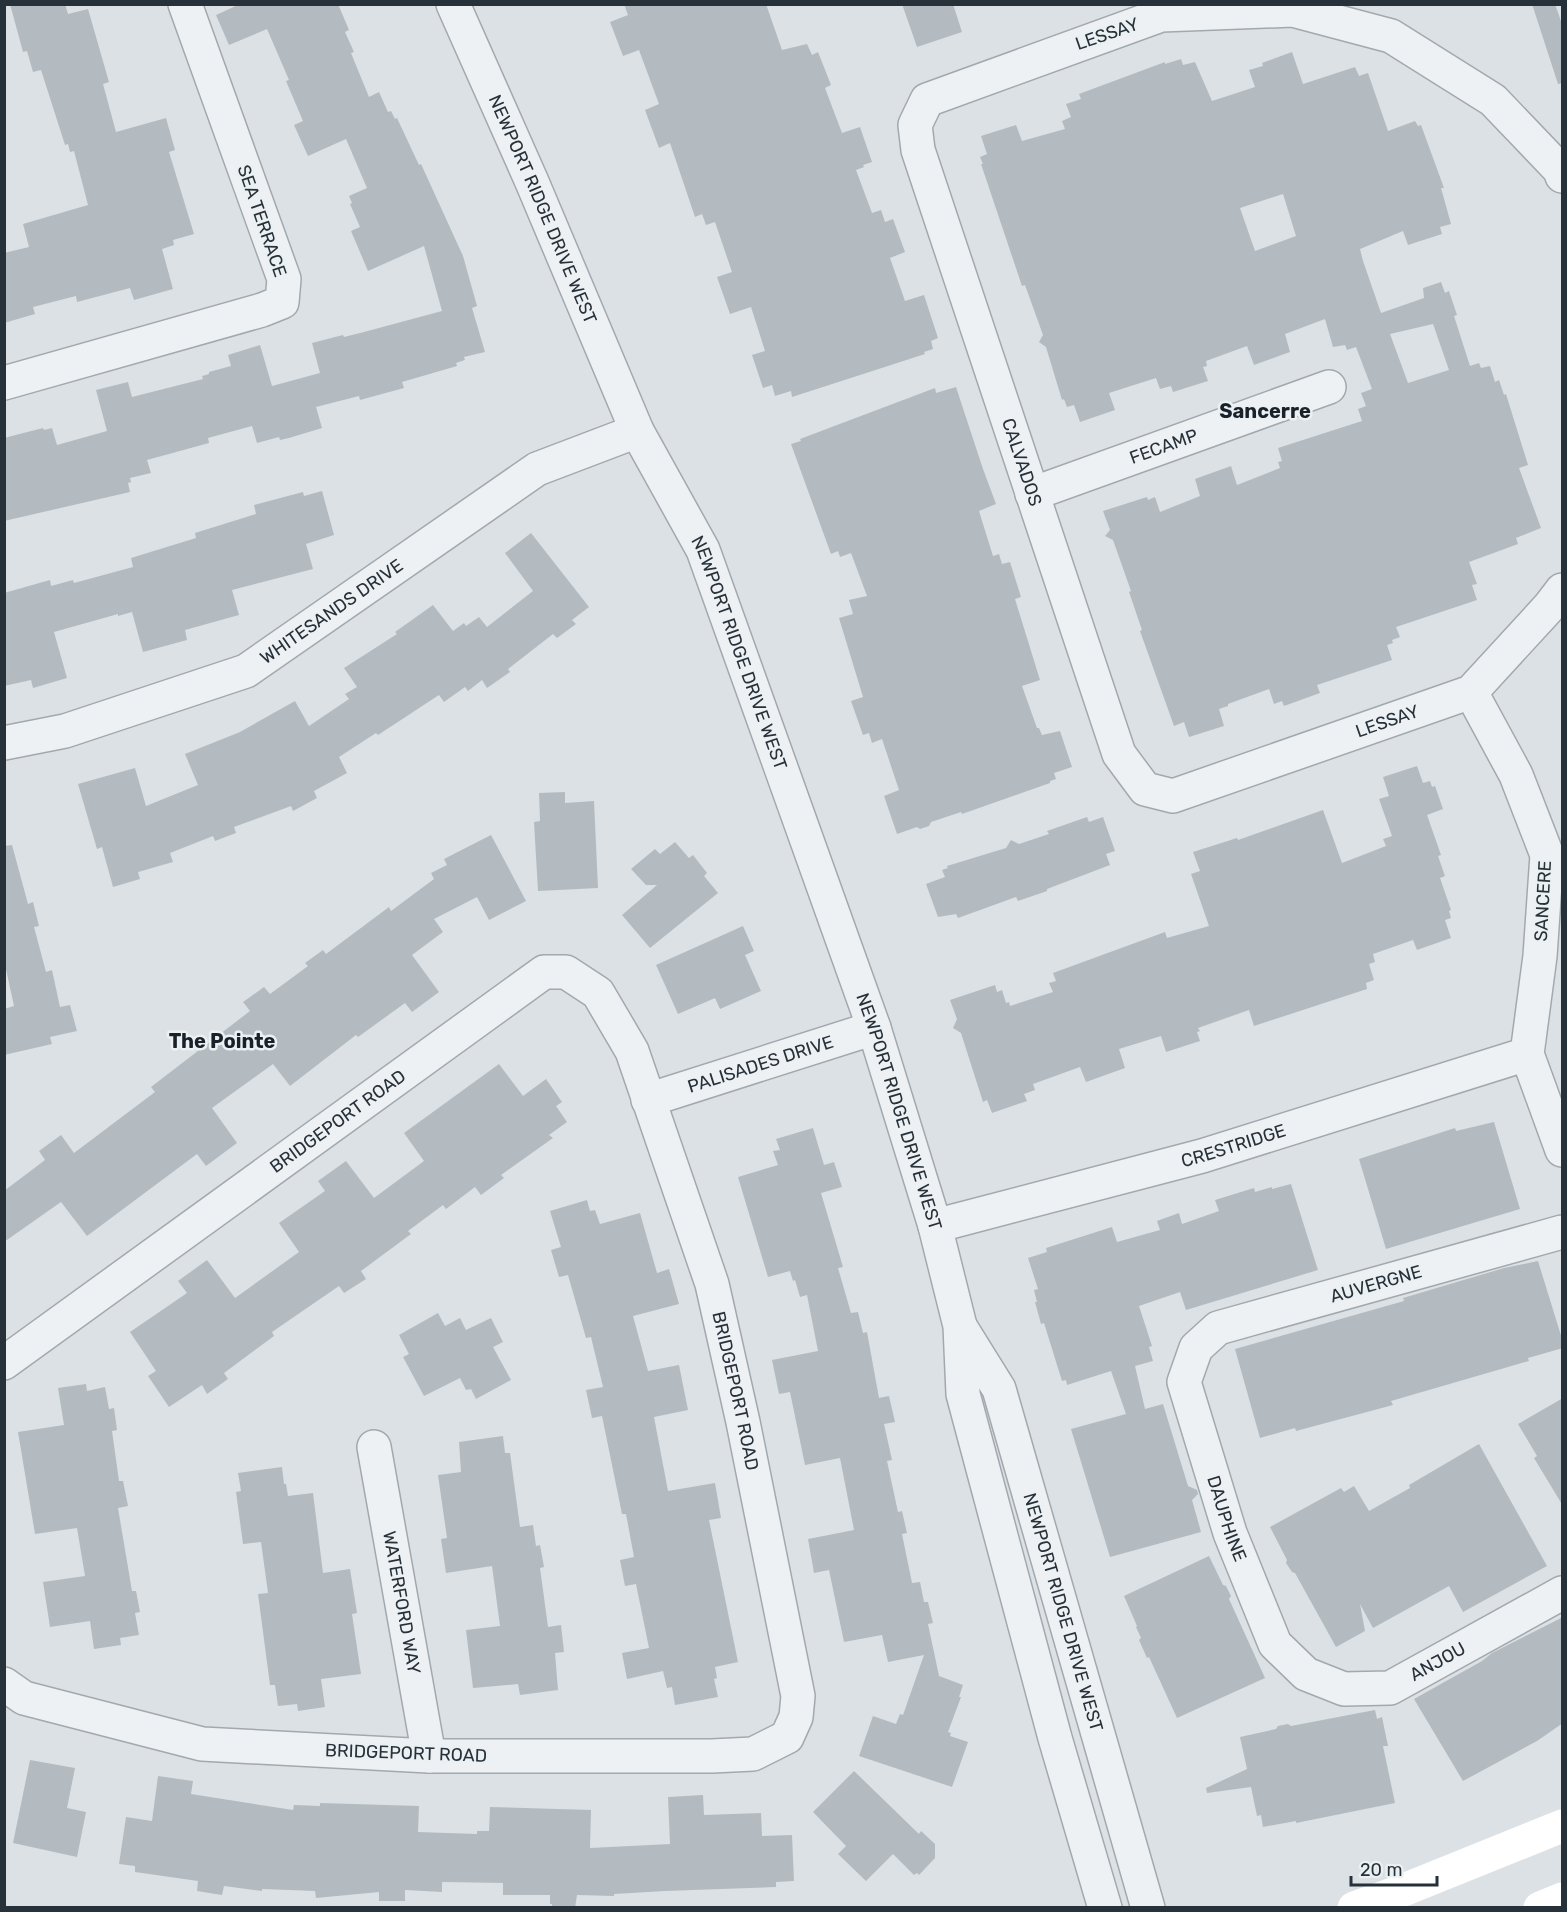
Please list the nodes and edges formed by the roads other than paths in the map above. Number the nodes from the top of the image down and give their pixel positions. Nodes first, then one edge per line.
1 (185, 4) edge
2 (453, 4) edge
3 (927, 100) joint
4 (1563, 176) edge
5 (4, 383) edge
6 (1329, 387) dead end
7 (637, 431) junction
8 (1032, 494) junction
9 (1563, 590) edge
10 (1471, 692) junction
11 (4, 742) edge
12 (1173, 796) joint
13 (874, 1028) junction
14 (1527, 1054) junction
15 (648, 1100) junction
16 (1563, 1150) edge
17 (935, 1226) junction
18 (1563, 1232) edge
19 (960, 1326) junction
20 (1196, 1348) joint
21 (4, 1363) edge
22 (374, 1447) dead end
23 (1563, 1593) edge
24 (1306, 1674) joint
25 (4, 1684) edge
26 (429, 1756) junction
27 (1563, 1826) edge
28 (1563, 1899) edge
29 (1105, 1908) edge
30 (1148, 1908) edge
31 (1354, 1908) edge
32 (1540, 1908) edge

1 - 5 street, SEA TERRACE
2 - 7 street, NEWPORT RIDGE DRIVE WEST
3 - 4 street, LESSAY
3 - 8 street, CALVADOS
6 - 8 street, FECAMP
7 - 11 street, WHITESANDS DRIVE
7 - 13 street, NEWPORT RIDGE DRIVE WEST
8 - 12 street, CALVADOS
9 - 10 street, LESSAY
10 - 12 street, LESSAY
10 - 14 street, SANCERE
13 - 15 street, PALISADES DRIVE
13 - 17 street, NEWPORT RIDGE DRIVE WEST
14 - 16 street
14 - 17 street, CRESTRIDGE
15 - 21 street, BRIDGEPORT ROAD
15 - 26 street, BRIDGEPORT ROAD
17 - 19 street, NEWPORT RIDGE DRIVE WEST
18 - 20 street, AUVERGNE
19 - 29 street, NEWPORT RIDGE DRIVE WEST
19 - 30 street, NEWPORT RIDGE DRIVE WEST
20 - 24 street, DAUPHINE
22 - 26 street, WATERFORD WAY
23 - 24 street, ANJOU
25 - 26 street, BRIDGEPORT ROAD
27 - 31 main road
28 - 32 main road

